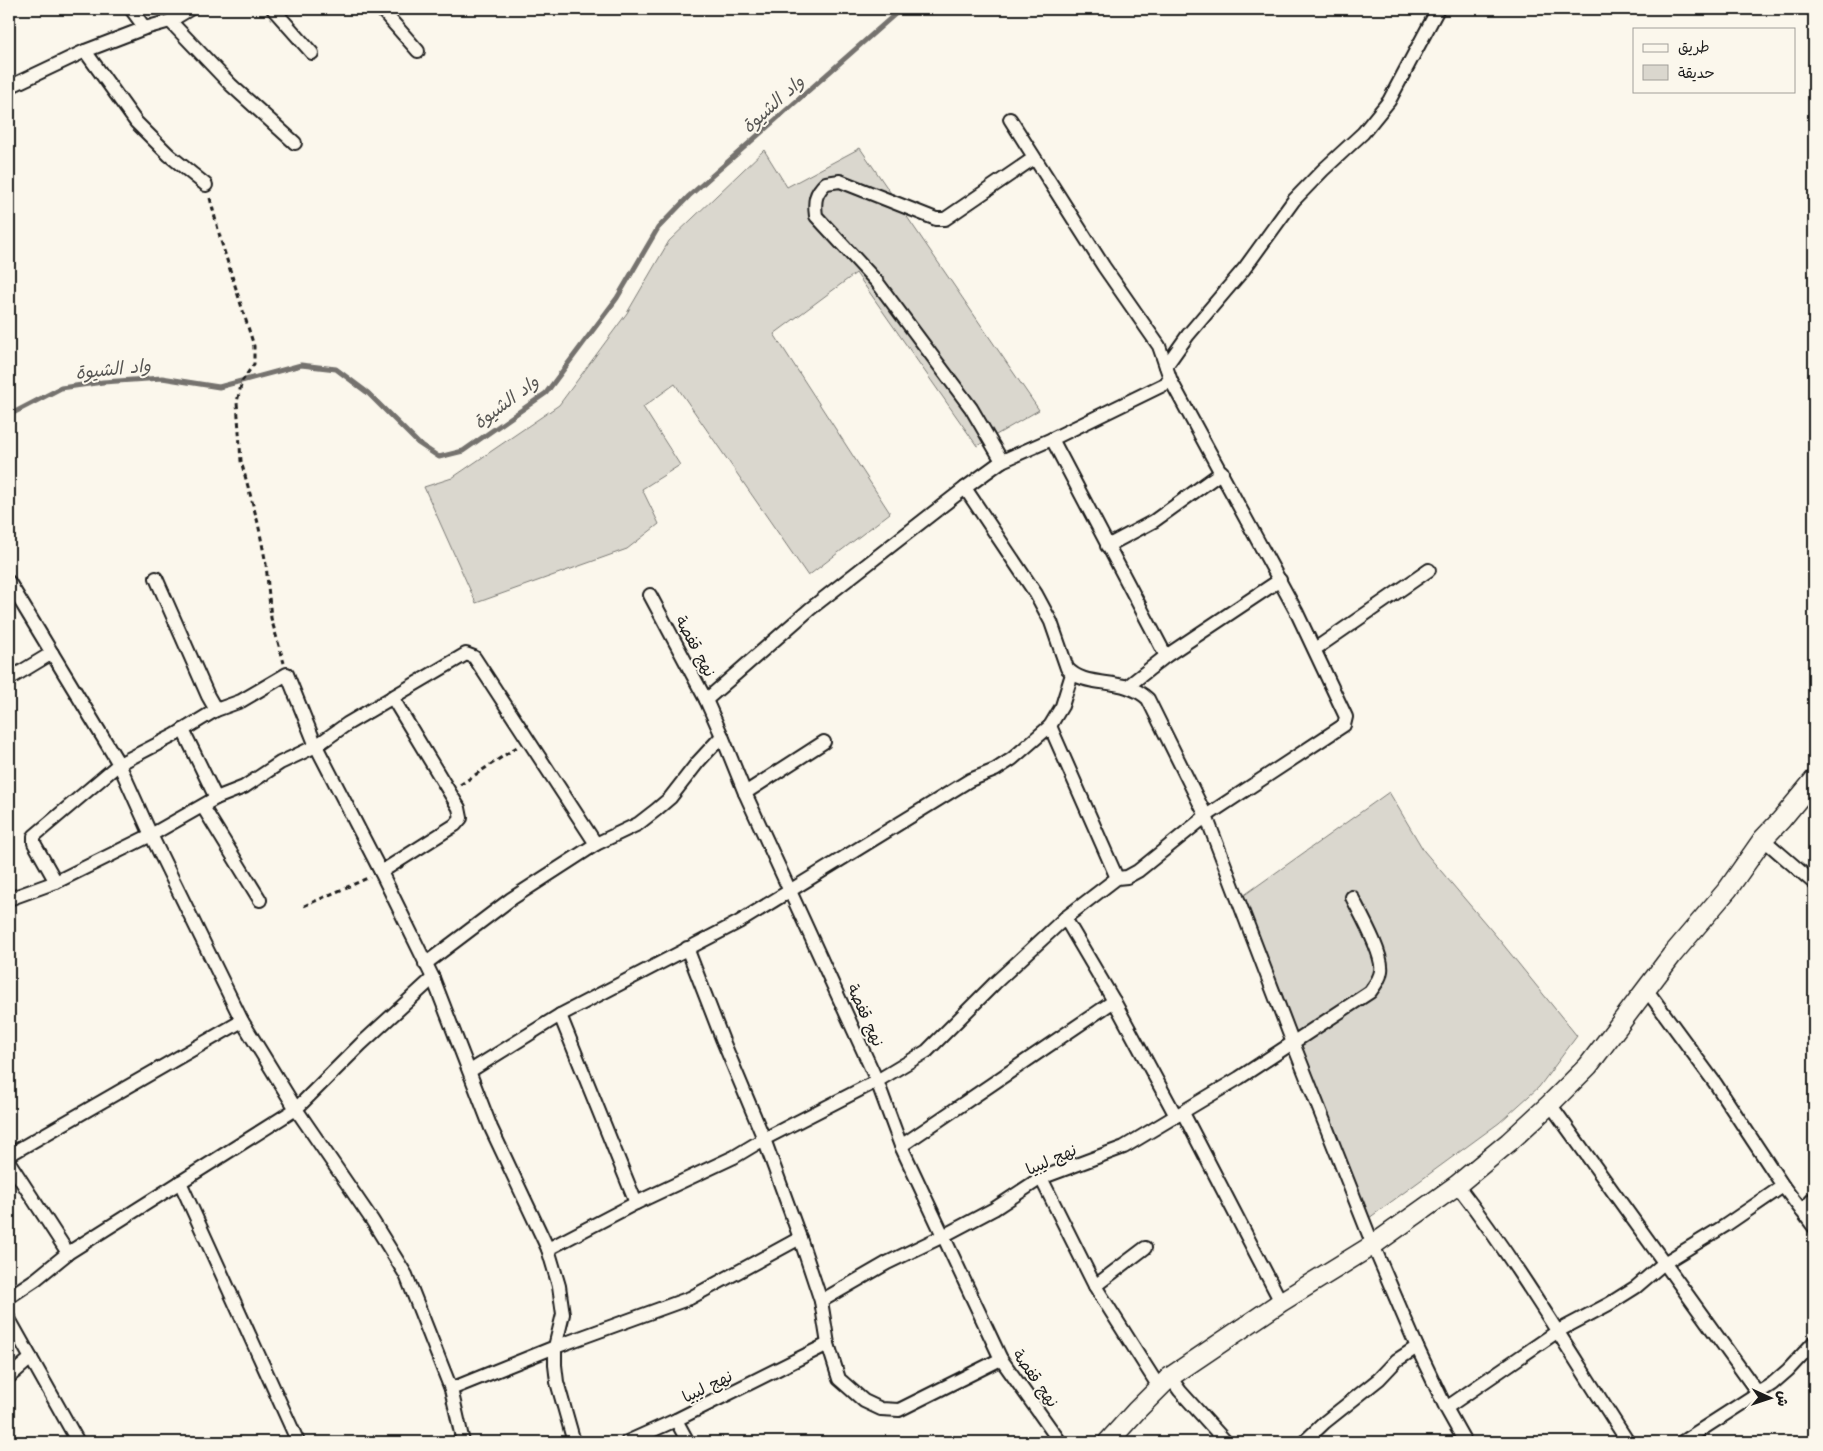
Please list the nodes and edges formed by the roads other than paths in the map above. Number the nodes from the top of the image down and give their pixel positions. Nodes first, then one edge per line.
1 (131, 9) edge
2 (190, 9) edge
3 (273, 9) edge
4 (381, 9) edge
5 (1438, 9) edge
6 (170, 21) junction
7 (145, 28) junction
8 (85, 51) junction
9 (418, 51) dead end
10 (312, 52) dead end
11 (9, 88) edge
12 (1010, 118) dead end
13 (295, 143) dead end
14 (1034, 158) junction
15 (206, 185) road end
16 (1166, 366) junction
17 (1172, 381) junction
18 (1052, 440) junction
19 (1002, 461) junction
20 (1222, 472) junction
21 (965, 488) junction
22 (1107, 546) junction
23 (1429, 570) dead end
24 (156, 578) dead end
25 (1280, 580) junction
26 (9, 582) edge
27 (650, 595) dead end
28 (1315, 649) junction
29 (52, 653) junction
30 (1166, 656) junction
31 (1072, 674) junction
32 (9, 679) edge
33 (1128, 686) junction
34 (392, 697) junction
35 (706, 700) junction
36 (216, 710) junction
37 (1050, 726) junction
38 (183, 730) junction
39 (722, 736) junction
40 (824, 742) dead end
41 (316, 746) junction
42 (119, 764) junction
43 (1814, 780) edge
44 (746, 793) junction
45 (216, 798) junction
46 (203, 807) junction
47 (1206, 816) junction
48 (151, 835) junction
49 (1763, 839) junction
50 (596, 844) junction
51 (381, 872) junction
52 (1117, 878) junction
53 (56, 882) junction
54 (1814, 883) edge
55 (790, 891) junction
56 (1352, 897) dead end
57 (9, 899) edge
58 (260, 900) dead end
59 (1065, 918) junction
60 (687, 948) junction
61 (426, 964) junction
62 (433, 978) junction
63 (1646, 989) junction
64 (1114, 1001) junction
65 (560, 1015) junction
66 (242, 1021) junction
67 (1293, 1043) junction
68 (470, 1071) junction
69 (877, 1081) junction
70 (1550, 1104) junction
71 (296, 1109) junction
72 (1179, 1114) junction
73 (764, 1139) junction
74 (901, 1146) junction
75 (9, 1154) edge
76 (9, 1162) edge
77 (1041, 1178) junction
78 (180, 1182) junction
79 (1457, 1185) junction
80 (1784, 1186) junction
81 (1814, 1198) edge
82 (636, 1203) junction
83 (1802, 1211) junction
84 (1814, 1227) edge
85 (943, 1236) junction
86 (800, 1238) junction
87 (1374, 1245) junction
88 (1145, 1248) dead end
89 (548, 1249) junction
90 (68, 1253) junction
91 (1664, 1263) junction
92 (1095, 1286) junction
93 (9, 1297) edge
94 (821, 1302) junction
95 (1281, 1302) junction
96 (9, 1319) edge
97 (1558, 1330) junction
98 (1814, 1342) edge
99 (828, 1344) junction
100 (1417, 1347) junction
101 (556, 1348) junction
102 (31, 1358) junction
103 (1001, 1359) junction
104 (9, 1377) edge
105 (1165, 1382) junction
106 (451, 1389) junction
107 (1758, 1393) junction
108 (1446, 1408) junction
109 (676, 1420) junction
110 (78, 1442) edge
111 (298, 1442) edge
112 (463, 1442) edge
113 (574, 1442) edge
114 (627, 1442) edge
115 (688, 1442) edge
116 (1060, 1442) edge
117 (1108, 1442) edge
118 (1226, 1442) edge
119 (1304, 1442) edge
120 (1465, 1442) edge
121 (1628, 1442) edge
122 (1682, 1442) edge

1 - 7 street
2 - 6 street
3 - 10 street
4 - 9 street
5 - 16 street
6 - 7 street
6 - 13 street
7 - 8 street
8 - 11 street
8 - 15 street
12 - 14 street
14 - 16 street
14 - 19 street
16 - 17 street
17 - 18 street
17 - 20 street
18 - 19 street
18 - 22 street
19 - 21 street
20 - 22 street
20 - 25 street
21 - 31 street
21 - 35 street
22 - 30 street
23 - 28 street
24 - 36 street
25 - 28 street
25 - 30 street
26 - 29 street
27 - 35 street, نهج قفصة
28 - 47 street
29 - 32 street
29 - 42 street
30 - 33 street
31 - 33 street
31 - 37 street
33 - 47 street
34 - 41 street
34 - 50 street
34 - 51 street
35 - 39 street, نهج قفصة
36 - 38 street
36 - 41 street
37 - 52 street
37 - 55 street
38 - 42 street
38 - 45 street
39 - 44 street, نهج قفصة
39 - 50 street
40 - 44 street
41 - 45 street
41 - 51 street
42 - 48 street
42 - 53 street
43 - 49 main road
44 - 55 street, نهج قفصة
45 - 46 street
46 - 48 street
46 - 58 street
47 - 52 street
47 - 67 street
48 - 53 street
48 - 66 street
49 - 54 street
49 - 63 main road
50 - 61 street
51 - 61 street
52 - 59 street
53 - 57 street
55 - 60 street
55 - 69 street, نهج قفصة
56 - 67 street, نهج ليبيا
59 - 64 street
59 - 69 street
60 - 65 street
60 - 73 street
61 - 62 street
62 - 68 street
62 - 71 street
63 - 70 main road
63 - 80 street
64 - 72 street
64 - 74 street
65 - 68 street
65 - 82 street
66 - 71 street
66 - 75 street
67 - 72 street, نهج ليبيا
67 - 87 street
68 - 89 street
69 - 73 street
69 - 74 street, نهج قفصة
70 - 79 main road
70 - 91 street
71 - 78 street
71 - 106 street
72 - 77 street, نهج ليبيا
72 - 95 street
73 - 82 street
73 - 86 street
74 - 85 street, نهج قفصة
76 - 90 street
77 - 85 street, نهج ليبيا
77 - 92 street
78 - 90 street
78 - 111 street
79 - 87 main road
79 - 97 street
80 - 83 street
80 - 91 street
81 - 83 street
82 - 89 street
83 - 84 street
85 - 94 street, نهج ليبيا
85 - 103 street, نهج قفصة
86 - 94 street
86 - 101 street
87 - 95 main road
87 - 100 street
88 - 92 street
89 - 101 street
90 - 93 street
91 - 97 street
91 - 107 street
92 - 105 street
94 - 99 street
95 - 105 main road
96 - 102 street
97 - 108 street
97 - 121 street
98 - 107 street
99 - 103 street
99 - 109 street, نهج ليبيا
100 - 108 street
100 - 119 street
101 - 106 street
101 - 113 street
102 - 104 street
102 - 110 street
103 - 116 street, نهج قفصة
105 - 117 main road
105 - 118 street
106 - 112 street
107 - 122 street
108 - 120 street
109 - 114 street, نهج ليبيا
109 - 115 street

